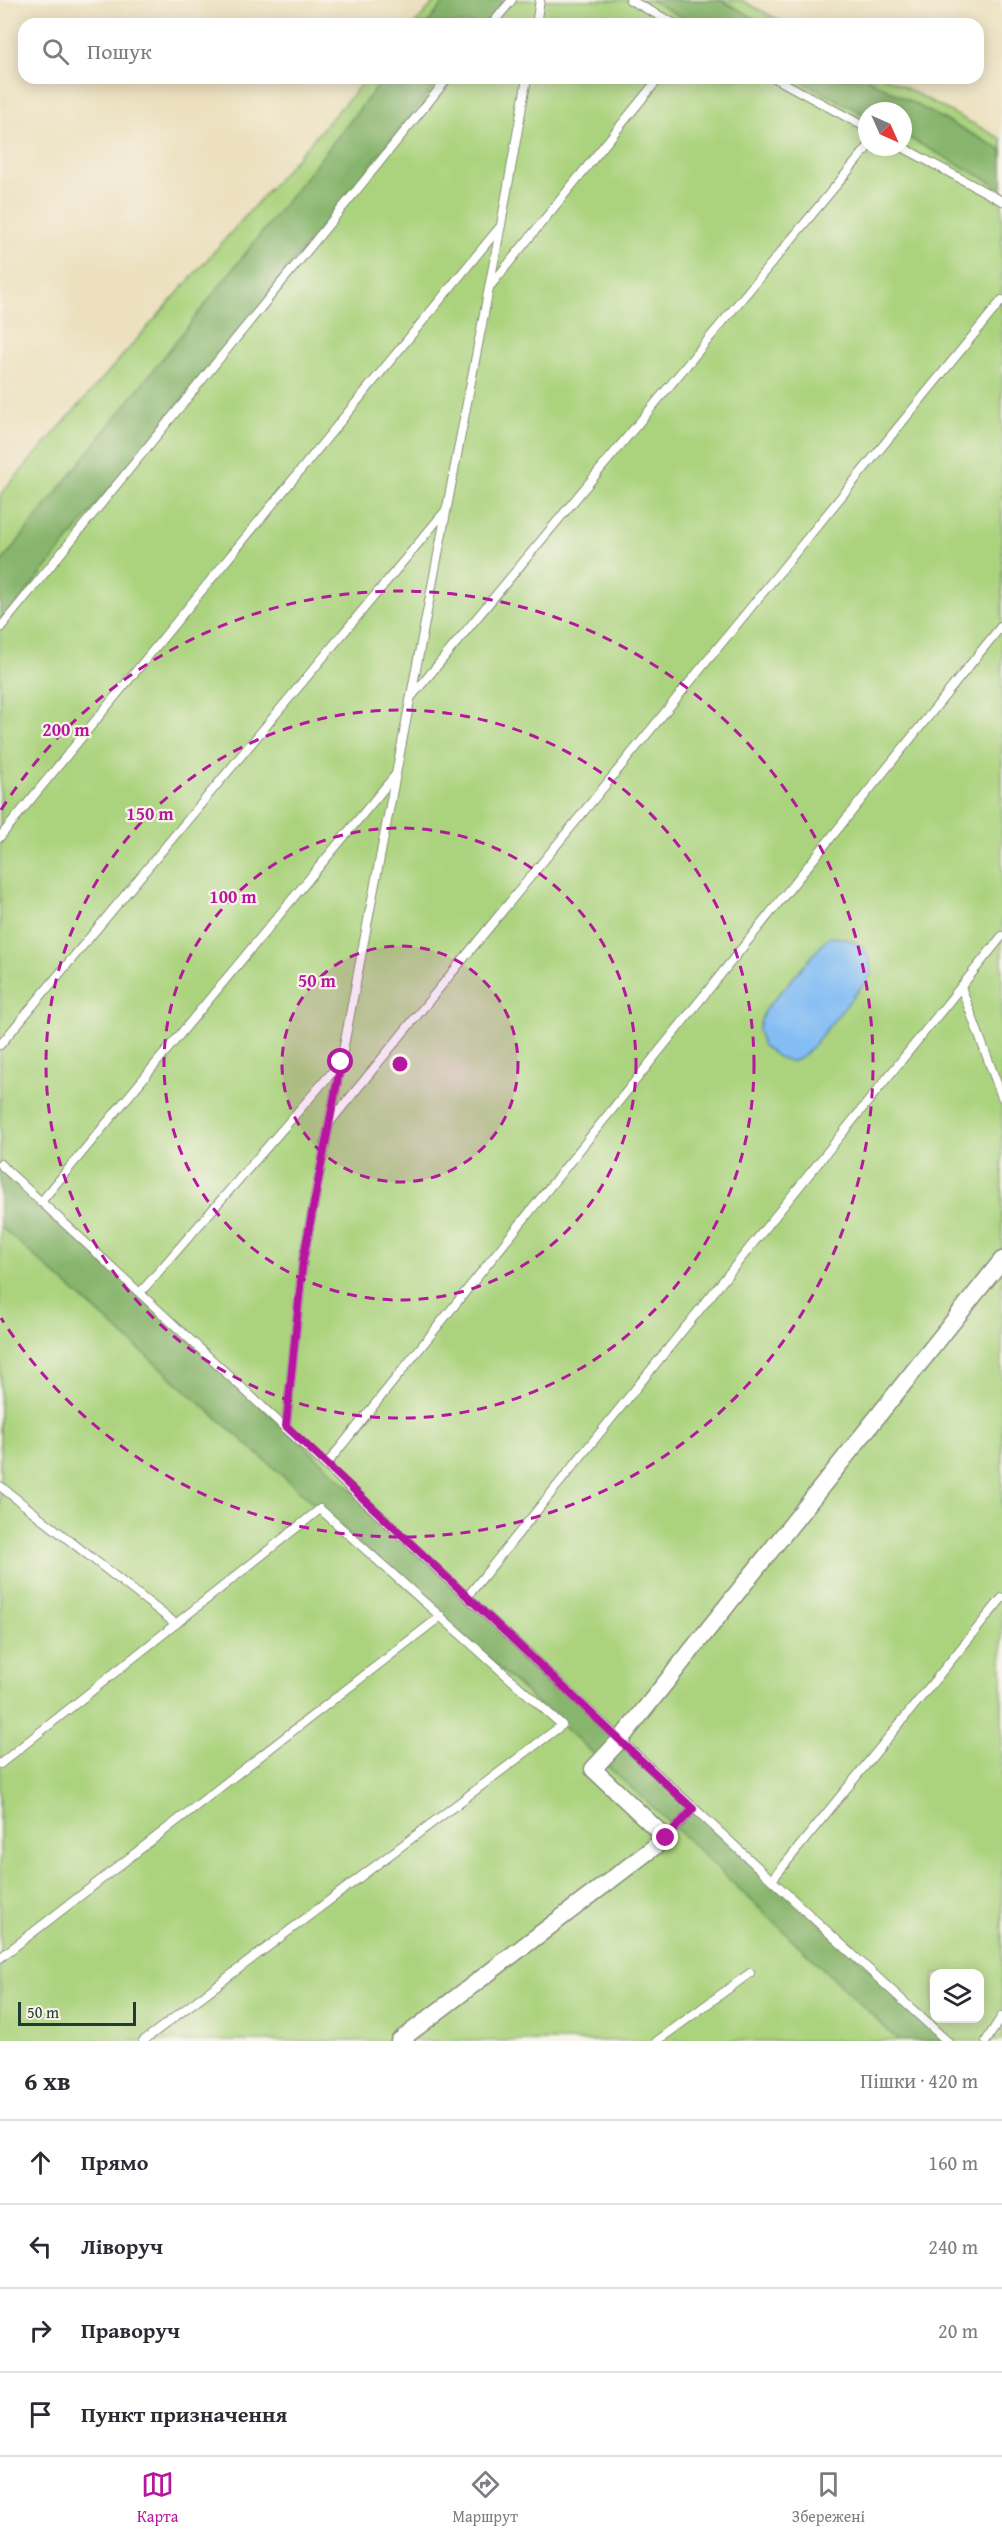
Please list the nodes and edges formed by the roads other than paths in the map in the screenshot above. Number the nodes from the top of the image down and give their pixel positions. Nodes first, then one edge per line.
1 (512, 0) edge
2 (540, 0) edge
3 (630, 0) edge
4 (497, 18) edge
5 (537, 18) edge
6 (664, 18) edge
7 (443, 84) edge
8 (526, 84) edge
9 (654, 84) edge
10 (786, 84) edge
11 (858, 123) edge
12 (912, 152) edge
13 (861, 156) edge
14 (1002, 201) edge
15 (501, 225) junction
16 (489, 287) junction
17 (1002, 300) edge
18 (447, 510) junction
19 (1002, 625) edge
20 (0, 628) edge
21 (411, 698) junction
22 (396, 773) junction
23 (0, 837) edge
24 (1002, 936) edge
25 (961, 987) junction
26 (0, 1046) edge
27 (341, 1062) junction
28 (1002, 1097) edge
29 (329, 1123) junction
30 (0, 1164) edge
31 (41, 1202) junction
32 (1002, 1260) edge
33 (140, 1293) junction
34 (286, 1426) junction
35 (326, 1465) junction
36 (0, 1486) edge
37 (467, 1597) junction
38 (1002, 1598) edge
39 (441, 1616) junction
40 (176, 1624) junction
41 (620, 1740) junction
42 (0, 1764) edge
43 (693, 1809) junction
44 (666, 1838) junction
45 (771, 1880) junction
46 (0, 1958) edge
47 (750, 1973) dead end
48 (1002, 2016) edge
49 (143, 2041) edge
50 (399, 2041) edge
51 (657, 2041) edge
52 (947, 2041) edge
53 (986, 2041) edge

1 - 4 lane
2 - 5 lane
3 - 6 lane
7 - 20 lane
8 - 15 lane
9 - 16 lane
10 - 11 lane
12 - 14 lane
13 - 21 lane
15 - 16 lane
15 - 23 lane
16 - 18 lane
17 - 29 lane
18 - 21 lane
18 - 26 lane
19 - 35 lane
21 - 22 lane
22 - 27 lane
22 - 31 lane
24 - 25 lane
25 - 28 lane
25 - 37 lane
27 - 29 lane
27 - 33 lane
29 - 34 lane
30 - 31 lane
31 - 33 lane
32 - 41 street
33 - 34 lane
34 - 35 lane
35 - 37 lane
36 - 40 lane
37 - 41 lane
38 - 45 lane
39 - 40 lane
39 - 46 lane
39 - 49 lane
40 - 42 lane
41 - 43 lane
41 - 44 street
43 - 44 lane
43 - 45 lane
44 - 50 street
45 - 52 lane
47 - 51 lane
48 - 53 lane

